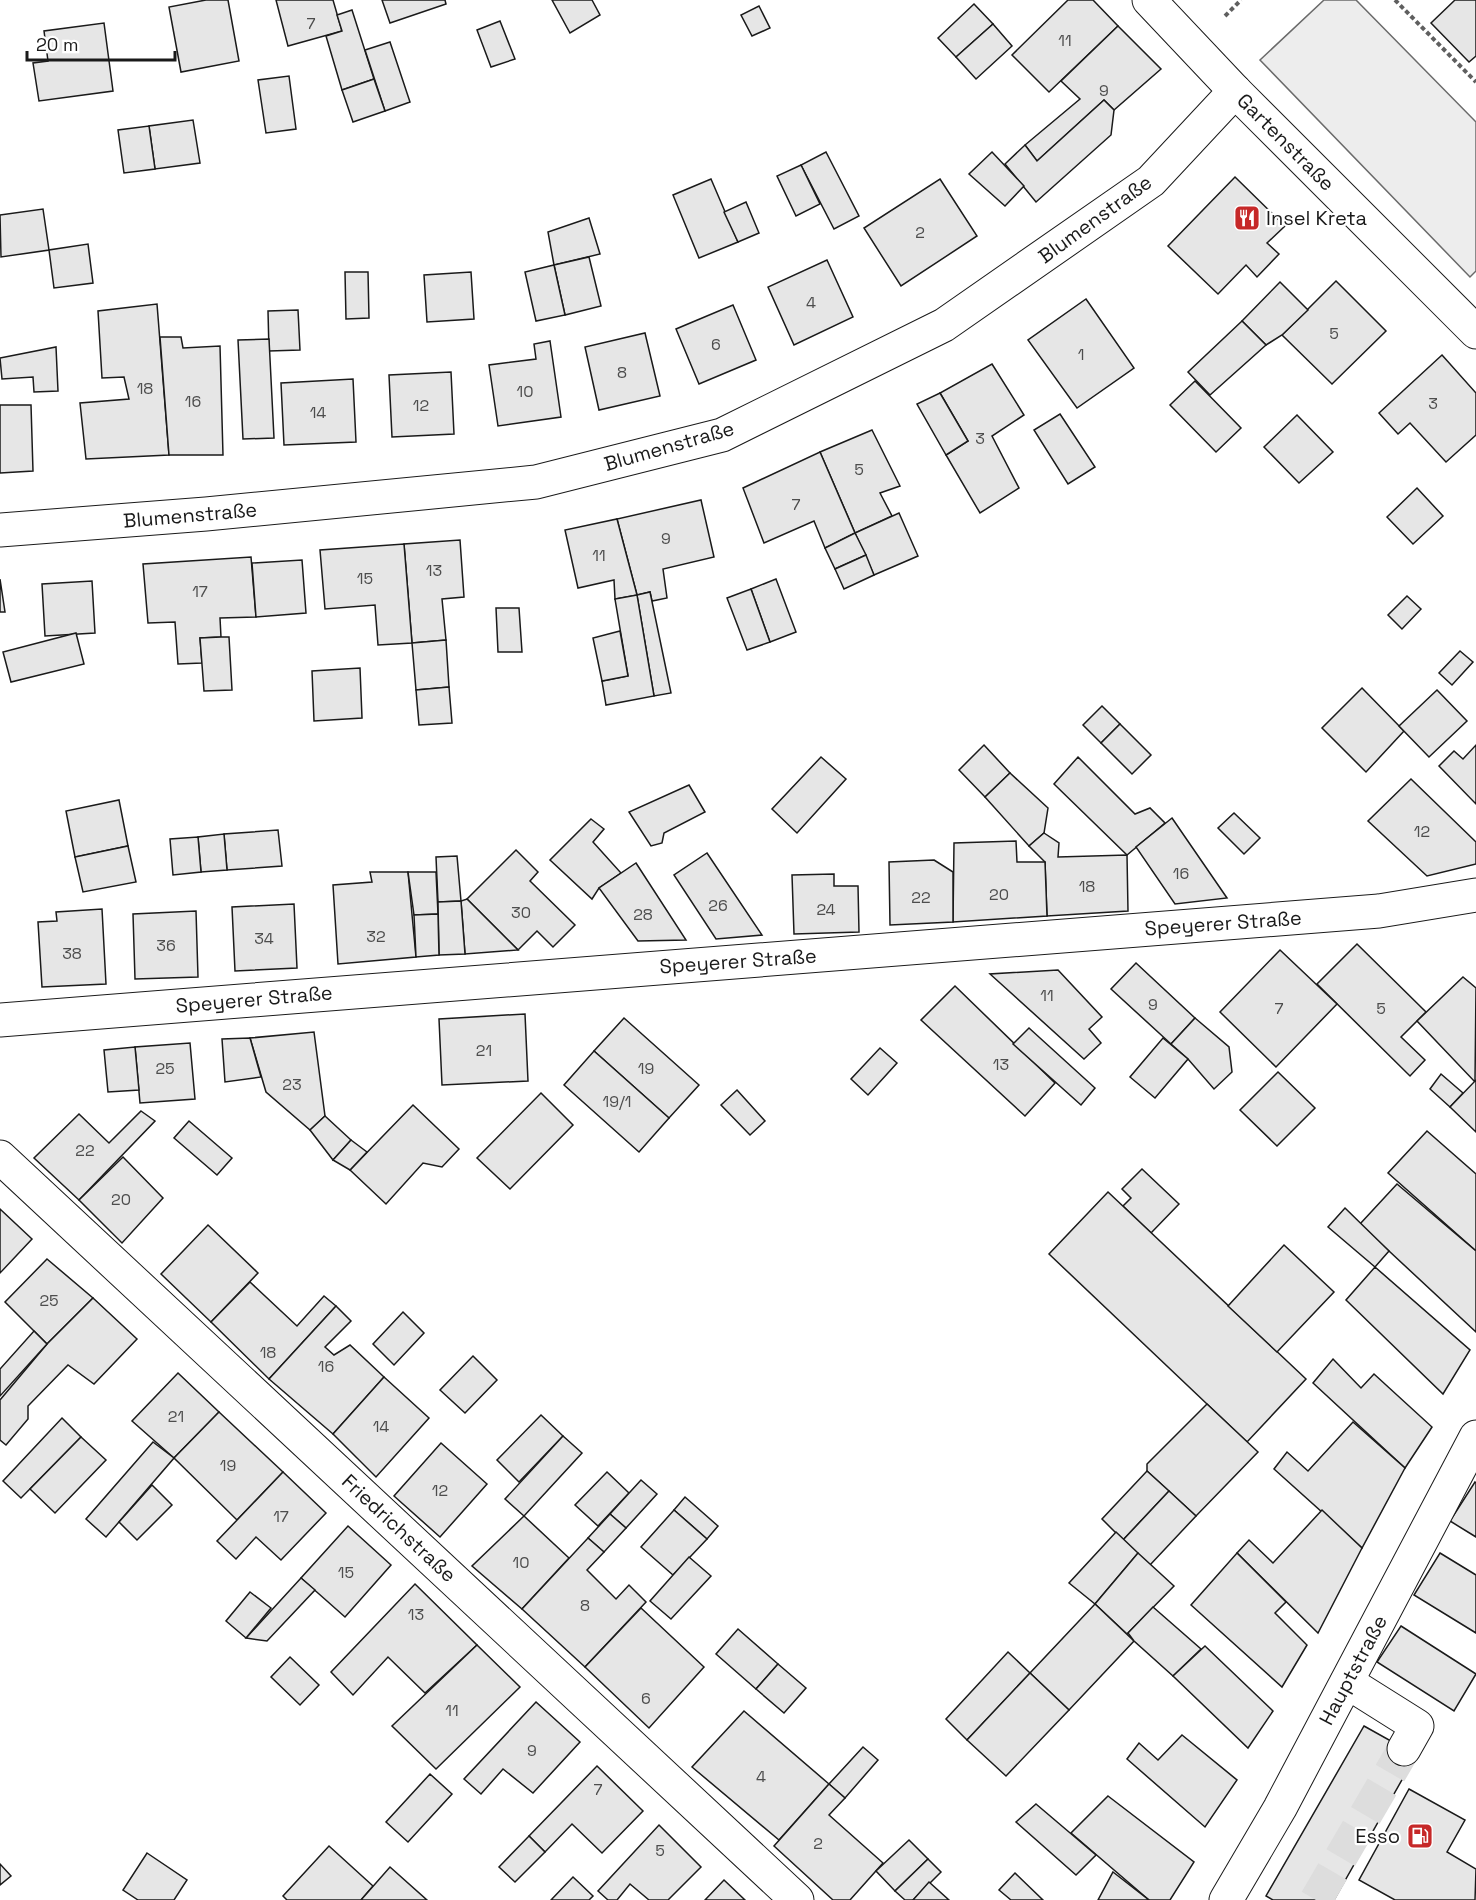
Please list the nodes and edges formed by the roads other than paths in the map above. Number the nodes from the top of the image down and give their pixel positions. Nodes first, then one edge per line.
1 (1149, 0) edge
2 (1235, 92) junction
3 (1476, 332) edge
4 (0, 530) edge
5 (1476, 895) edge
6 (0, 1020) edge
7 (0, 1157) edge
8 (1476, 1437) edge
9 (1347, 1682) junction
10 (1404, 1749) tunnel mouth
11 (797, 1900) edge
12 (1226, 1900) edge

1 - 2 street, Gartenstraße
2 - 3 street, Gartenstraße
2 - 4 street, Blumenstraße
5 - 6 street, Speyerer Straße
7 - 11 street, Friedrichstraße
8 - 9 street, Hauptstraße
9 - 10 street
9 - 12 street, Hauptstraße

